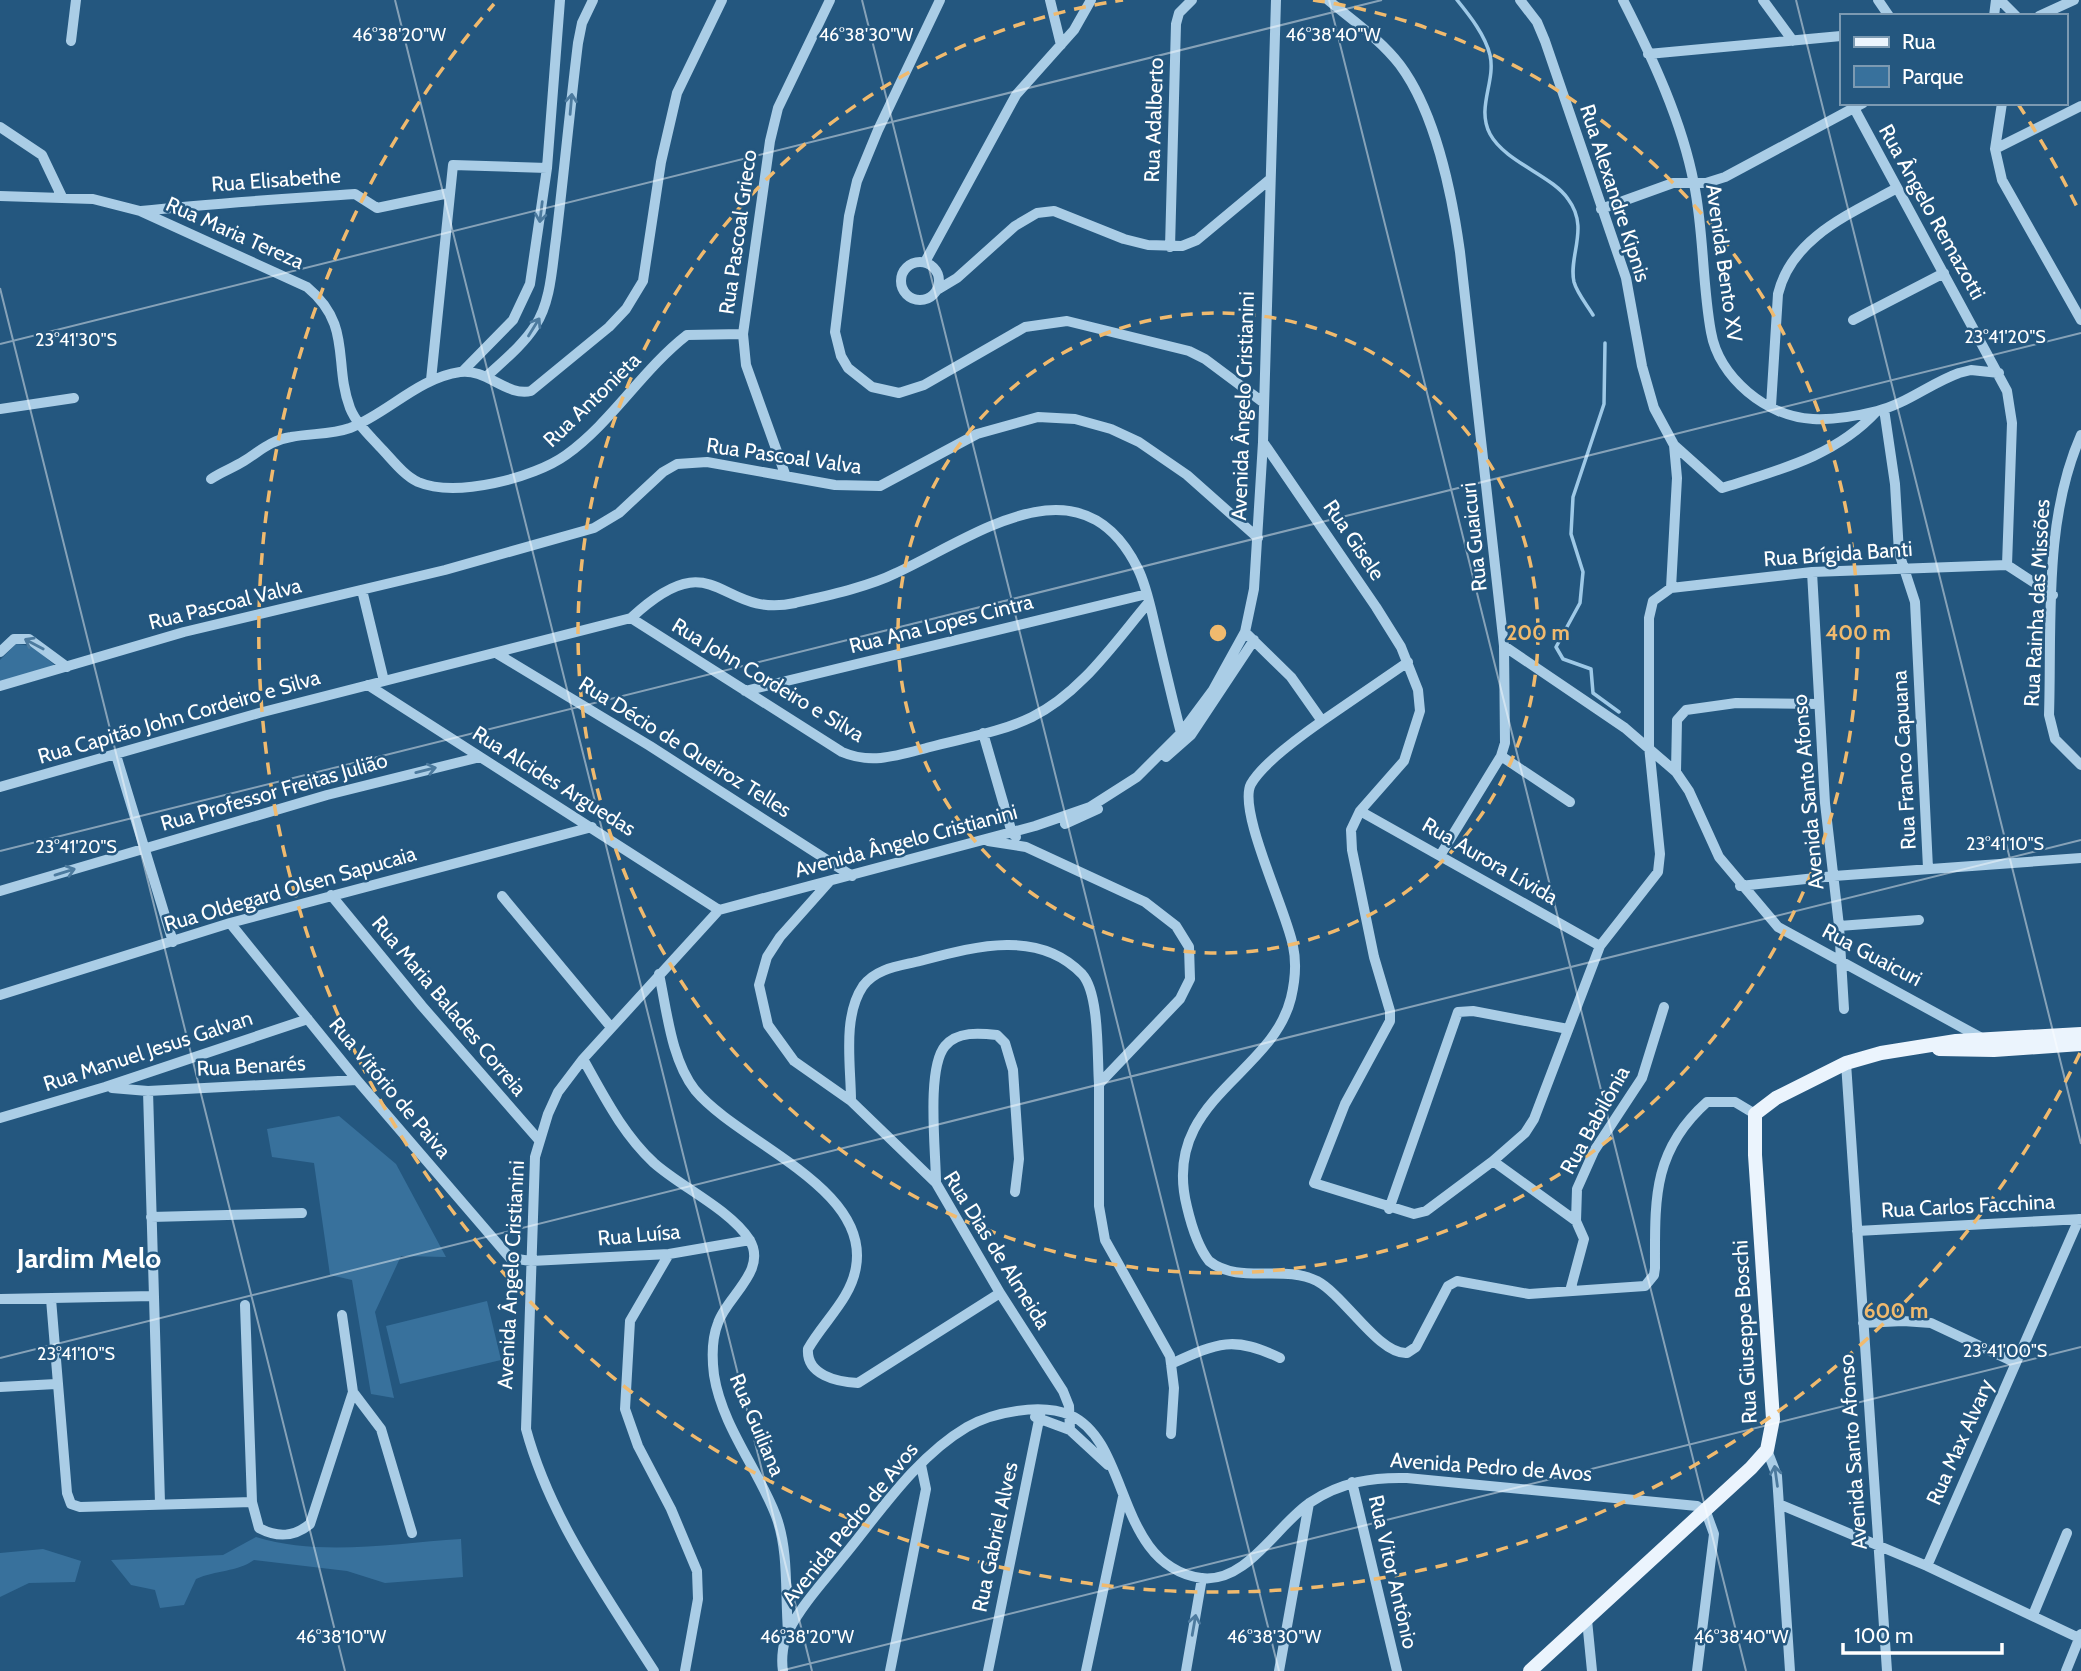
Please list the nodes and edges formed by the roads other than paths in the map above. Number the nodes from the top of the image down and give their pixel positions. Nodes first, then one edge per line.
1 (76, 0) edge
2 (560, 0) edge
3 (593, 0) edge
4 (722, 0) edge
5 (830, 0) edge
6 (940, 0) edge
7 (1050, 0) edge
8 (1091, 0) edge
9 (1192, 0) edge
10 (1276, 0) edge
11 (1328, 0) edge
12 (1623, 0) edge
13 (1763, 0) edge
14 (1998, 0) edge
15 (2074, 0) edge
16 (1524, 4) edge
17 (2049, 13) edge
18 (2014, 14) edge
19 (560, 22) junction
20 (582, 23) junction
21 (1840, 36) edge
22 (71, 41) dead end
23 (1793, 41) junction
24 (1061, 45) junction
25 (1648, 54) junction
26 (2002, 105) edge
27 (1858, 106) edge
28 (2081, 106) edge
29 (0, 127) edge
30 (1995, 149) junction
31 (547, 168) junction
32 (1269, 180) junction
33 (1695, 184) junction
34 (1897, 188) junction
35 (449, 192) junction
36 (0, 196) edge
37 (62, 197) junction
38 (1601, 209) junction
39 (140, 211) junction
40 (1170, 247) junction
41 (925, 262) junction
42 (1944, 273) junction
43 (937, 290) junction
44 (2080, 316) edge
45 (1853, 320) dead end
46 (743, 334) junction
47 (463, 371) junction
48 (1999, 373) junction
49 (487, 376) junction
50 (431, 380) junction
51 (74, 398) dead end
52 (1264, 402) junction
53 (1772, 406) junction
54 (0, 409) edge
55 (1880, 410) junction
56 (359, 423) junction
57 (2081, 435) edge
58 (1263, 442) junction
59 (1674, 445) junction
60 (785, 474) junction
61 (211, 479) dead end
62 (1258, 538) junction
63 (2007, 565) junction
64 (1903, 568) junction
65 (1812, 572) junction
66 (1671, 588) junction
67 (362, 590) junction
68 (2053, 595) junction
69 (1148, 598) junction
70 (631, 618) junction
71 (1250, 636) junction
72 (1504, 646) junction
73 (0, 652) edge
74 (496, 653) junction
75 (1408, 662) junction
76 (66, 667) junction
77 (384, 681) junction
78 (368, 685) junction
79 (0, 686) edge
80 (745, 691) junction
81 (1819, 704) junction
82 (1322, 721) junction
83 (983, 733) junction
84 (1181, 733) junction
85 (1649, 746) junction
86 (116, 755) junction
87 (1501, 756) junction
88 (480, 757) junction
89 (2081, 765) edge
90 (1676, 772) junction
91 (0, 787) edge
92 (1570, 802) dead end
93 (1360, 811) junction
94 (592, 828) junction
95 (1012, 833) junction
96 (983, 840) junction
97 (1026, 847) junction
98 (144, 848) junction
99 (1441, 854) junction
100 (2081, 858) edge
101 (1928, 868) junction
102 (852, 876) junction
103 (1834, 876) junction
104 (830, 882) junction
105 (1740, 886) junction
106 (0, 891) edge
107 (331, 895) junction
108 (502, 896) dead end
109 (719, 910) junction
110 (1919, 920) dead end
111 (230, 923) junction
112 (1839, 926) junction
113 (173, 942) junction
114 (1600, 946) junction
115 (1842, 959) junction
116 (659, 974) junction
117 (0, 995) edge
118 (1664, 1007) dead end
119 (1844, 1009) dead end
120 (308, 1019) junction
121 (610, 1026) junction
122 (1568, 1029) junction
123 (2081, 1034) edge
124 (1989, 1044) junction
125 (2081, 1044) edge
126 (583, 1059) junction
127 (1846, 1063) junction
128 (357, 1080) junction
129 (1099, 1084) junction
130 (105, 1087) junction
131 (148, 1091) junction
132 (851, 1101) junction
133 (1755, 1114) junction
134 (0, 1118) edge
135 (538, 1139) junction
136 (1493, 1161) junction
137 (936, 1183) junction
138 (1015, 1192) dead end
139 (1389, 1209) junction
140 (302, 1213) dead end
141 (151, 1217) junction
142 (2080, 1219) edge
143 (1576, 1221) junction
144 (1857, 1231) junction
145 (750, 1240) junction
146 (669, 1254) junction
147 (531, 1261) junction
148 (1570, 1291) junction
149 (1000, 1293) junction
150 (154, 1296) junction
151 (51, 1298) junction
152 (0, 1299) edge
153 (245, 1305) dead end
154 (342, 1315) dead end
155 (1863, 1323) junction
156 (1280, 1358) dead end
157 (2016, 1363) junction
158 (1171, 1364) junction
159 (56, 1384) junction
160 (0, 1387) edge
161 (353, 1392) junction
162 (1041, 1414) junction
163 (1070, 1415) junction
164 (1070, 1430) junction
165 (1171, 1434) dead end
166 (1767, 1450) junction
167 (921, 1465) junction
168 (1110, 1467) junction
169 (1352, 1482) junction
170 (1123, 1497) junction
171 (252, 1502) junction
172 (160, 1503) junction
173 (1309, 1503) junction
174 (1779, 1504) junction
175 (1706, 1512) junction
176 (412, 1533) dead end
177 (2067, 1533) dead end
178 (1879, 1546) junction
179 (1927, 1566) junction
180 (1202, 1578) junction
181 (2033, 1615) junction
182 (1587, 1620) junction
183 (788, 1631) junction
184 (2080, 1636) edge
185 (654, 1671) edge
186 (685, 1671) edge
187 (783, 1671) edge
188 (890, 1671) edge
189 (988, 1671) edge
190 (1086, 1671) edge
191 (1186, 1671) edge
192 (1279, 1671) edge
193 (1397, 1671) edge
194 (1530, 1671) edge
195 (1592, 1671) edge
196 (1697, 1671) edge
197 (1790, 1671) edge
198 (1887, 1671) edge
199 (2066, 1671) edge

1 - 22 street
2 - 19 street
3 - 20 street
4 - 49 street
5 - 46 street, Rua Pascoal Grieco
6 - 52 street
7 - 24 street
8 - 24 street
9 - 40 street, Rua Adalberto
10 - 32 street, Avenida Ângelo Cristianini
11 - 72 street, Rua Guaicuri
12 - 25 street, Avenida Bento XV
13 - 23 street
14 - 18 street
15 - 17 street
16 - 38 street, Rua Alexandre Kipnis
19 - 20 street
19 - 31 street
49 -> 20 street
21 - 23 street
23 - 25 street
24 - 41 street
25 - 33 street, Avenida Bento XV
26 - 30 street
27 - 33 street
27 - 34 street, Rua Ângelo Remazotti
28 - 30 street
29 - 37 street
30 - 44 street
31 - 35 street
31 -> 47 street
32 - 40 street
32 - 52 street, Avenida Ângelo Cristianini
33 - 38 street
33 - 53 street, Avenida Bento XV
34 - 42 street, Rua Ângelo Remazotti
34 - 53 street
35 - 39 street, Rua Elisabethe
35 - 50 street
36 - 37 street, Rua Maria Tereza
37 - 39 street, Rua Maria Tereza
38 - 59 street, Rua Alexandre Kipnis
39 - 56 street, Rua Maria Tereza
40 - 43 street
41 - 43 street
41 - 43 street
42 - 45 street
42 - 48 street, Rua Ângelo Remazotti
46 - 56 street, Rua Antonieta
46 - 60 street, Rua Pascoal Grieco
47 - 49 street
47 - 50 street
48 - 55 street, Avenida Bento XV
48 - 63 street, Rua Ângelo Remazotti
50 - 56 street
51 - 54 street
52 - 58 street, Avenida Ângelo Cristianini
53 - 55 street, Avenida Bento XV
55 - 59 street, Rua Alexandre Kipnis
55 - 64 street, Rua Franco Capuana
56 - 61 street
57 - 68 street, Rua Rainha das Missões
58 - 62 street, Avenida Ângelo Cristianini
58 - 75 street, Rua Gisele
59 - 66 street
60 - 62 street, Rua Pascoal Valva
60 - 67 street, Rua Pascoal Valva
62 - 71 street, Avenida Ângelo Cristianini
63 - 64 street, Rua Brígida Banti
63 - 68 street
64 - 65 street, Rua Brígida Banti
64 - 101 street, Rua Franco Capuana
65 - 66 street, Rua Brígida Banti
65 - 81 street, Avenida Santo Afonso
66 - 85 street
67 - 76 street, Rua Pascoal Valva
67 - 77 street
68 - 89 street, Rua Rainha das Missões
69 - 70 street
69 - 80 street, Rua Ana Lopes Cintra
69 - 83 street, Rua John Cordeiro e Silva
69 - 84 street
70 - 74 street
70 - 80 street, Rua John Cordeiro e Silva
71 - 82 street
71 - 84 street, Avenida Ângelo Cristianini
71 - 97 street
72 - 85 street, Rua Guaicuri
72 - 87 street
76 -> 73 street
74 - 77 street
74 - 102 street, Rua Décio de Queiroz Telles
75 - 82 street
75 - 93 street, Rua Gisele
76 - 79 street, Rua Pascoal Valva
77 - 78 street
78 - 86 street, Rua Capitão John Cordeiro e Silva
78 - 88 street, Rua Alcides Arguedas
80 - 83 street, Rua John Cordeiro e Silva
81 - 90 street
81 - 103 street, Avenida Santo Afonso
82 - 148 street
83 - 95 street
84 - 95 street, Avenida Ângelo Cristianini
85 - 90 street, Rua Guaicuri
85 - 114 street
86 - 91 street, Rua Capitão John Cordeiro e Silva
86 - 98 street
87 - 92 street
87 - 99 street
88 - 94 street, Rua Alcides Arguedas
98 -> 88 street, Rua Professor Freitas Julião
90 - 105 street, Rua Guaicuri
93 - 99 street, Rua Aurora Lívida
93 - 139 street
94 - 107 street, Rua Oldegard Olsen Sapucaia
94 - 109 street, Rua Alcides Arguedas
95 - 96 street, Avenida Ângelo Cristianini
95 - 97 street
96 - 97 street
96 - 102 street, Avenida Ângelo Cristianini
97 - 129 street
106 -> 98 street, Rua Professor Freitas Julião
98 - 113 street
99 - 114 street, Rua Aurora Lívida
100 - 101 street
101 - 103 street
102 - 104 street, Avenida Ângelo Cristianini
103 - 105 street
103 - 112 street, Avenida Santo Afonso
104 - 109 street, Avenida Ângelo Cristianini
104 - 132 street, Rua Dias de Almeida
105 - 115 street, Rua Guaicuri
107 - 111 street, Rua Oldegard Olsen Sapucaia
107 - 135 street, Rua Maria Balades Correia
108 - 121 street
109 - 116 street, Avenida Ângelo Cristianini
110 - 112 street
111 - 113 street, Rua Oldegard Olsen Sapucaia
111 - 120 street, Rua Vitório de Paiva
112 - 115 street, Avenida Santo Afonso
113 - 117 street, Rua Oldegard Olsen Sapucaia
114 - 122 street
115 - 119 street, Avenida Santo Afonso
115 - 124 street, Rua Guaicuri
116 - 121 street, Avenida Ângelo Cristianini
116 - 149 street
118 - 143 street, Rua Babilônia
120 - 128 street, Rua Vitório de Paiva
120 - 130 street, Rua Manuel Jesus Galvan
121 - 126 street, Avenida Ângelo Cristianini
122 - 136 street
122 - 139 street
123 - 124 main road
124 - 125 main road
124 - 127 main road
126 - 135 street, Avenida Ângelo Cristianini
126 - 145 street
127 - 133 main road
127 - 144 street, Avenida Santo Afonso
128 - 131 street, Rua Benarés
128 - 147 street, Rua Vitório de Paiva
129 - 132 street
129 - 158 street
130 - 131 street, Rua Benarés
130 - 134 street, Rua Manuel Jesus Galvan
131 - 141 street
132 - 137 street, Rua Dias de Almeida
133 - 148 street
133 - 166 main road, Rua Giuseppe Boschi
135 - 147 street, Avenida Ângelo Cristianini
136 - 139 street
136 - 143 street
137 - 138 street
137 - 149 street, Rua Dias de Almeida
140 - 141 street
141 - 150 street
142 - 144 street, Rua Carlos Facchina
142 - 157 street, Rua Max Alvary
143 - 148 street, Rua Babilônia
144 - 155 street, Avenida Santo Afonso
145 - 146 street, Rua Luísa
145 - 183 street, Rua Guiliana
146 - 147 street, Rua Luísa
146 - 186 street
147 - 185 street, Avenida Ângelo Cristianini
149 - 163 street, Rua Dias de Almeida
150 - 151 street
150 - 172 street
151 - 152 street
151 - 159 street
153 - 171 street
154 - 161 street
155 - 157 street
155 - 178 street, Avenida Santo Afonso
156 - 158 street
157 - 179 street, Rua Max Alvary
158 - 165 street
159 - 160 street
159 - 172 street
161 - 171 street
161 - 176 street
162 - 163 street, Avenida Pedro de Avos
162 - 164 street, Avenida Pedro de Avos
162 - 167 street, Avenida Pedro de Avos
162 - 189 street, Rua Gabriel Alves
163 - 164 street, Rua Dias de Almeida
163 - 168 street, Avenida Pedro de Avos
164 - 168 street, Avenida Pedro de Avos
174 -> 166 street, Rua Giuseppe Boschi
166 - 175 main road
167 - 183 street, Avenida Pedro de Avos
167 - 188 street
168 - 170 street, Avenida Pedro de Avos
169 - 173 street, Avenida Pedro de Avos
169 - 175 street, Avenida Pedro de Avos
169 - 193 street, Rua Vitor Antônio
170 - 180 street, Avenida Pedro de Avos
170 - 190 street
171 - 172 street
173 - 180 street, Avenida Pedro de Avos
173 - 192 street
174 - 178 street
174 - 197 street, Rua Giuseppe Boschi
175 - 182 main road
175 - 196 street
177 - 181 street
178 - 179 street
178 - 198 street, Avenida Santo Afonso
179 - 181 street
191 -> 180 street
181 - 184 street
182 - 194 main road
182 - 195 street
183 - 187 street, Avenida Pedro de Avos
184 - 199 street

